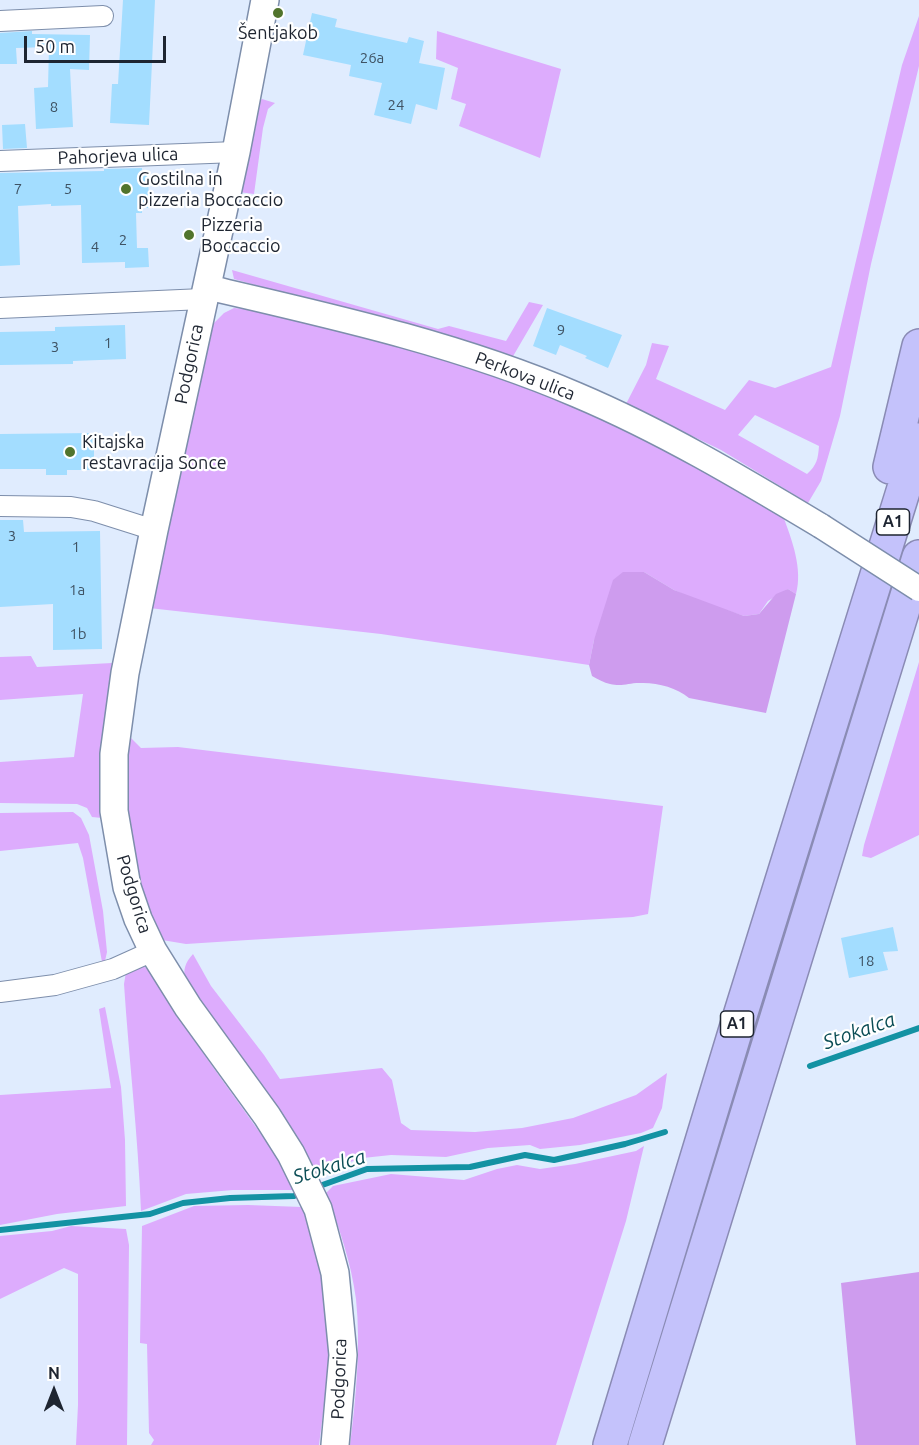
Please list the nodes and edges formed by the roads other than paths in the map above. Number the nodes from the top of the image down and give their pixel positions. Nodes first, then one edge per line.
1 (265, 0) edge
2 (103, 16) dead end
3 (0, 21) edge
4 (236, 152) junction
5 (0, 161) edge
6 (204, 293) junction
7 (0, 308) edge
8 (919, 346) edge
9 (919, 440) edge
10 (0, 506) edge
11 (154, 530) junction
12 (919, 557) edge
13 (919, 589) edge
14 (867, 605) junction
15 (153, 951) junction
16 (0, 992) edge
17 (335, 1445) edge
18 (610, 1445) edge
19 (645, 1445) edge

1 - 4 main road, Podgorica
2 - 3 street
4 - 5 street, Pahorjeva ulica
4 - 6 main road, Podgorica
6 - 7 street
6 - 11 main road, Podgorica
6 - 13 street, Perkova ulica, bridge
8 - 14 highway
9 - 14 highway, A1
10 - 11 street
11 - 15 main road, Podgorica
12 - 19 highway, A1
14 - 18 highway, A1
15 - 16 street
15 - 17 main road, Podgorica

